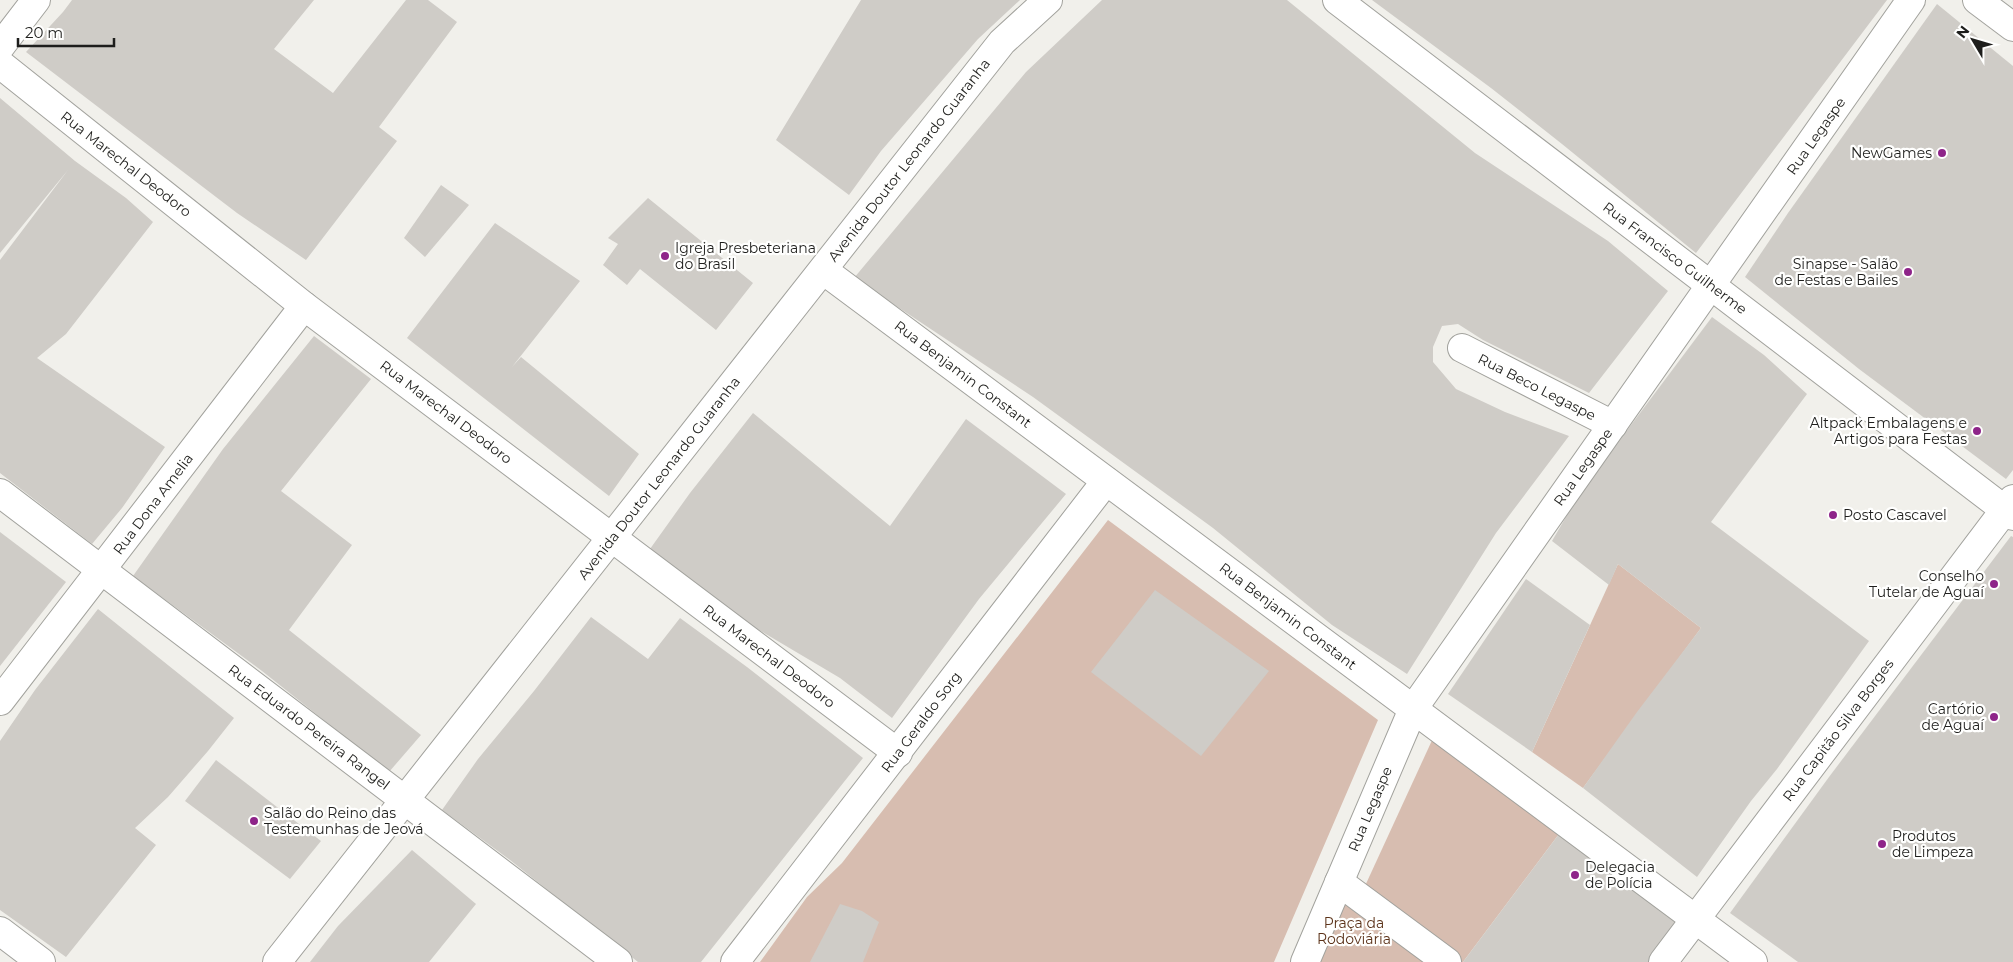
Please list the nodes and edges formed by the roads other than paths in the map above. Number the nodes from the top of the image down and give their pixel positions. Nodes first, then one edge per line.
1 (36, 0) edge
2 (1048, 0) edge
3 (1337, 0) edge
4 (1911, 0) edge
5 (1977, 0) edge
6 (2013, 27) edge
7 (0, 47) edge
8 (0, 64) edge
9 (823, 270) junction
10 (1710, 286) junction
11 (304, 306) junction
12 (1462, 348) dead end
13 (1612, 425) junction
14 (1106, 481) junction
15 (0, 493) edge
16 (2010, 508) edge
17 (612, 537) junction
18 (102, 570) junction
19 (0, 702) edge
20 (1413, 709) junction
21 (898, 754) junction
22 (405, 800) junction
23 (1339, 882) junction
24 (1695, 919) junction
25 (0, 931) edge
26 (41, 962) edge
27 (277, 962) edge
28 (618, 962) edge
29 (735, 962) edge
30 (1305, 962) edge
31 (1447, 962) edge
32 (1664, 962) edge
33 (1753, 962) edge

1 - 7 street
2 - 9 street, Avenida Doutor Leonardo Guaranha
3 - 10 street, Rua Francisco Guilherme
4 - 10 street, Rua Legaspe
5 - 6 street
8 - 11 street, Rua Marechal Deodoro
9 - 14 street, Rua Benjamin Constant
9 - 17 street, Avenida Doutor Leonardo Guaranha
10 - 13 street, Rua Legaspe
10 - 16 street, Rua Francisco Guilherme
11 - 17 street, Rua Marechal Deodoro
11 - 18 street, Rua Dona Amelia
12 - 13 street, Rua Beco Legaspe
13 - 20 street, Rua Legaspe
14 - 20 street, Rua Benjamin Constant
14 - 21 street, Rua Geraldo Sorg
15 - 18 street, Rua Eduardo Pereira Rangel
16 - 24 street, Rua Capitão Silva Borges
17 - 21 street, Rua Marechal Deodoro
17 - 22 street, Avenida Doutor Leonardo Guaranha
18 - 19 street, Rua Dona Amelia
18 - 22 street, Rua Eduardo Pereira Rangel
20 - 23 street, Rua Legaspe
20 - 24 street, Rua Benjamin Constant
21 - 29 street, Rua Geraldo Sorg
22 - 27 street, Avenida Doutor Leonardo Guaranha
22 - 28 street, Rua Eduardo Pereira Rangel
23 - 30 street, Rua Legaspe
23 - 31 street
24 - 32 street, Rua Capitão Silva Borges
24 - 33 street, Rua Benjamin Constant
25 - 26 street

